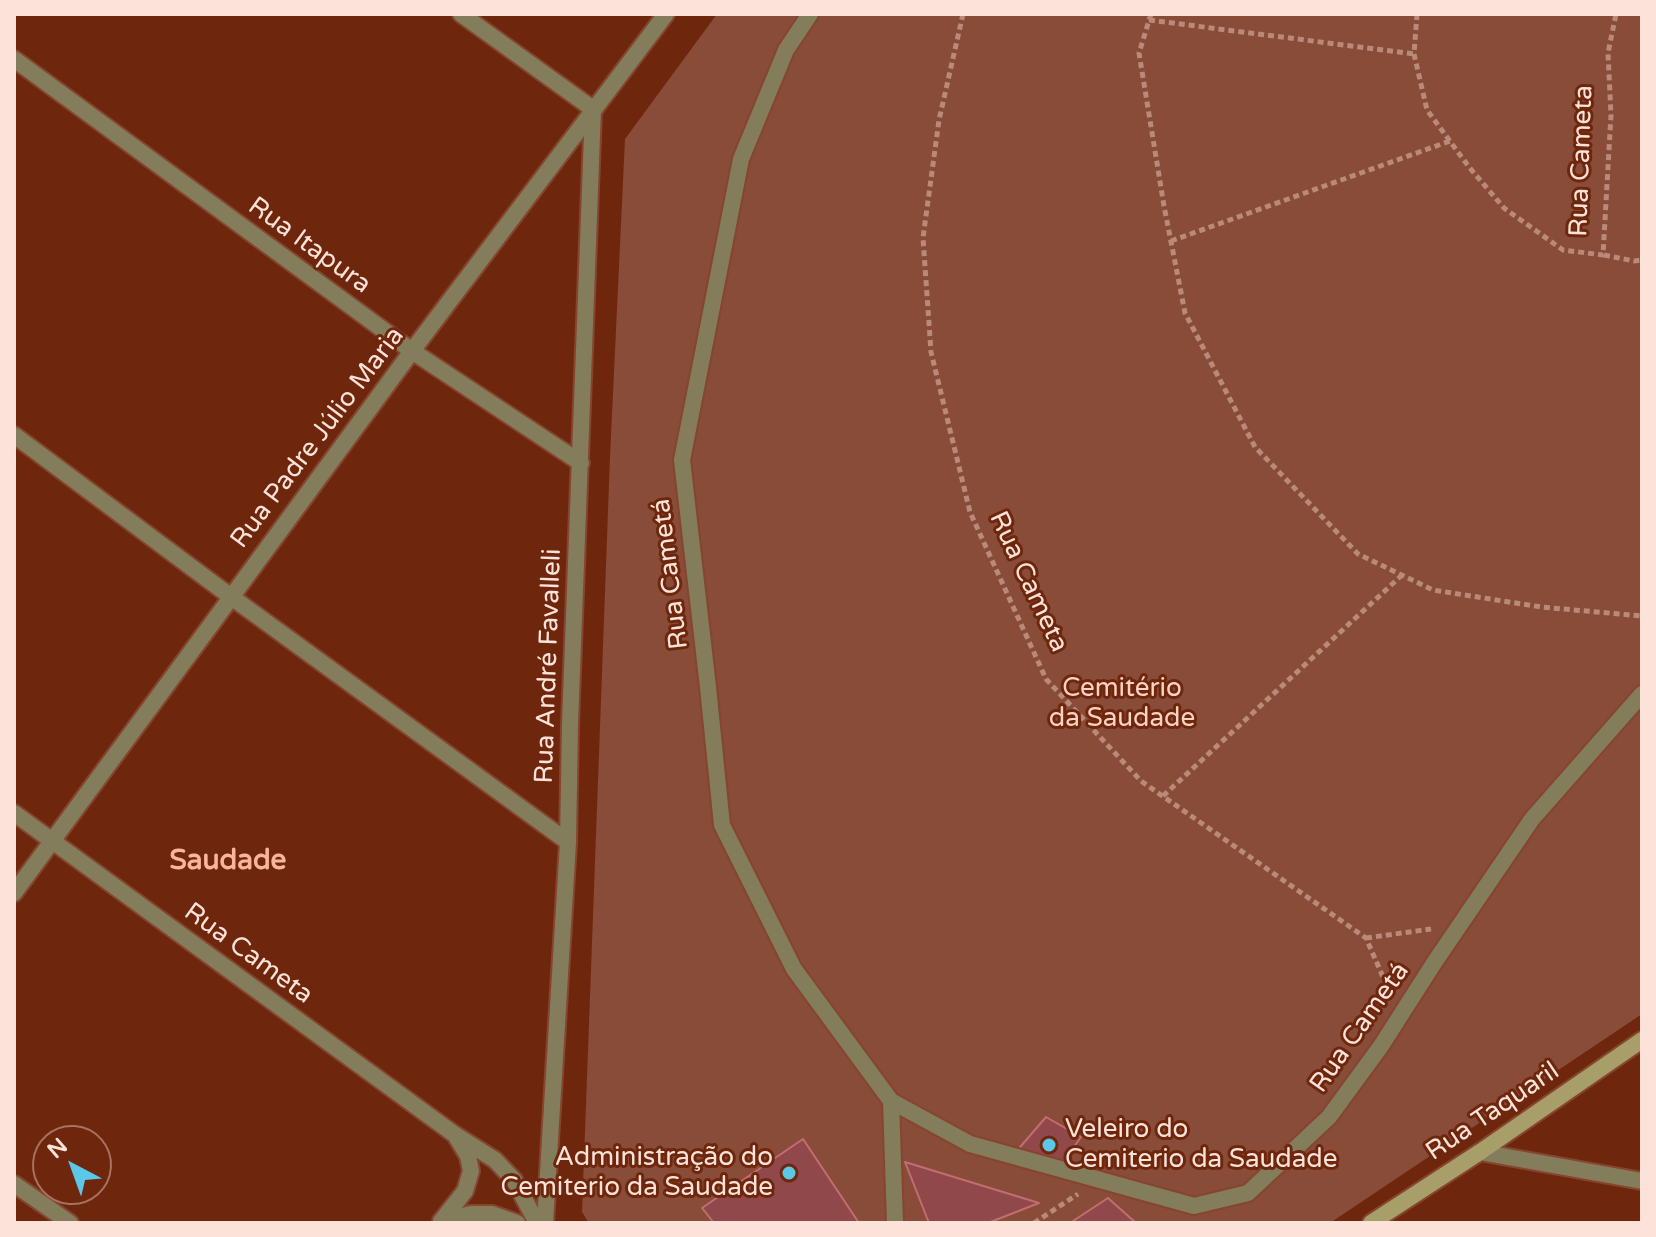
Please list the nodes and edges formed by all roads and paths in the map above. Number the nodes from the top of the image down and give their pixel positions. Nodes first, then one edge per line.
1 (461, 14) edge
2 (666, 14) edge
3 (810, 14) edge
4 (963, 14) edge
5 (1417, 14) edge
6 (1616, 14) edge
7 (1150, 17) edge
8 (1414, 54) junction
9 (14, 59) edge
10 (593, 109) junction
11 (1450, 141) junction
12 (1171, 241) junction
13 (1603, 255) junction
14 (1642, 260) edge
15 (412, 351) junction
16 (14, 435) edge
17 (581, 463) junction
18 (1402, 575) junction
19 (230, 596) junction
20 (1642, 616) edge
21 (1642, 694) edge
22 (1163, 796) junction
23 (14, 813) edge
24 (52, 842) junction
25 (568, 842) junction
26 (14, 893) edge
27 (1460, 925) junction
28 (1366, 938) junction
29 (1400, 1016) junction
30 (1642, 1040) edge
31 (891, 1101) junction
32 (454, 1134) junction
33 (1480, 1152) junction
34 (1098, 1180) junction
35 (1642, 1181) edge
36 (14, 1184) edge
37 (441, 1222) edge
38 (70, 1223) edge
39 (517, 1223) edge
40 (537, 1223) edge
41 (545, 1223) edge
42 (895, 1223) edge
43 (1034, 1223) edge
44 (1371, 1223) edge

1 - 10 street
2 - 10 street, Rua Padre Júlio Maria
3 - 31 street, Rua Cametá
4 - 22 path, Rua Cameta
5 - 8 path, Rua Cameta
6 - 13 path, Rua Cameta
7 - 8 path
7 - 12 path
8 - 11 path, Rua Cameta
9 - 15 street, Rua Itapura
10 - 15 street, Rua Padre Júlio Maria
10 - 17 street, Rua André Favalleli
11 - 12 path
11 - 13 path, Rua Cameta
12 - 18 path
13 - 14 path
15 - 17 street, Rua Itapura
15 - 19 street, Rua Padre Júlio Maria
16 - 19 street
17 - 25 street, Rua André Favalleli
18 - 20 path
18 - 22 path
19 - 24 street, Rua Padre Júlio Maria
19 - 25 street
21 - 27 street, Rua Cametá
22 - 28 path, Rua Cameta
23 - 24 street, Rua Cameta
24 - 26 street, Rua Padre Júlio Maria
24 - 32 street, Rua Cameta
25 - 41 street, Rua André Favalleli
27 - 28 path
27 - 29 street, Rua Cametá
28 - 29 path
29 - 34 street, Rua Cametá
30 - 33 street, Rua Taquaril
31 - 34 street, Rua Cametá
31 - 42 street
32 - 37 street, Rua Cameta
32 - 40 street, Rua Cameta
33 - 35 street
33 - 44 street, Rua Taquaril
34 - 43 path
36 - 38 street
37 - 39 street

